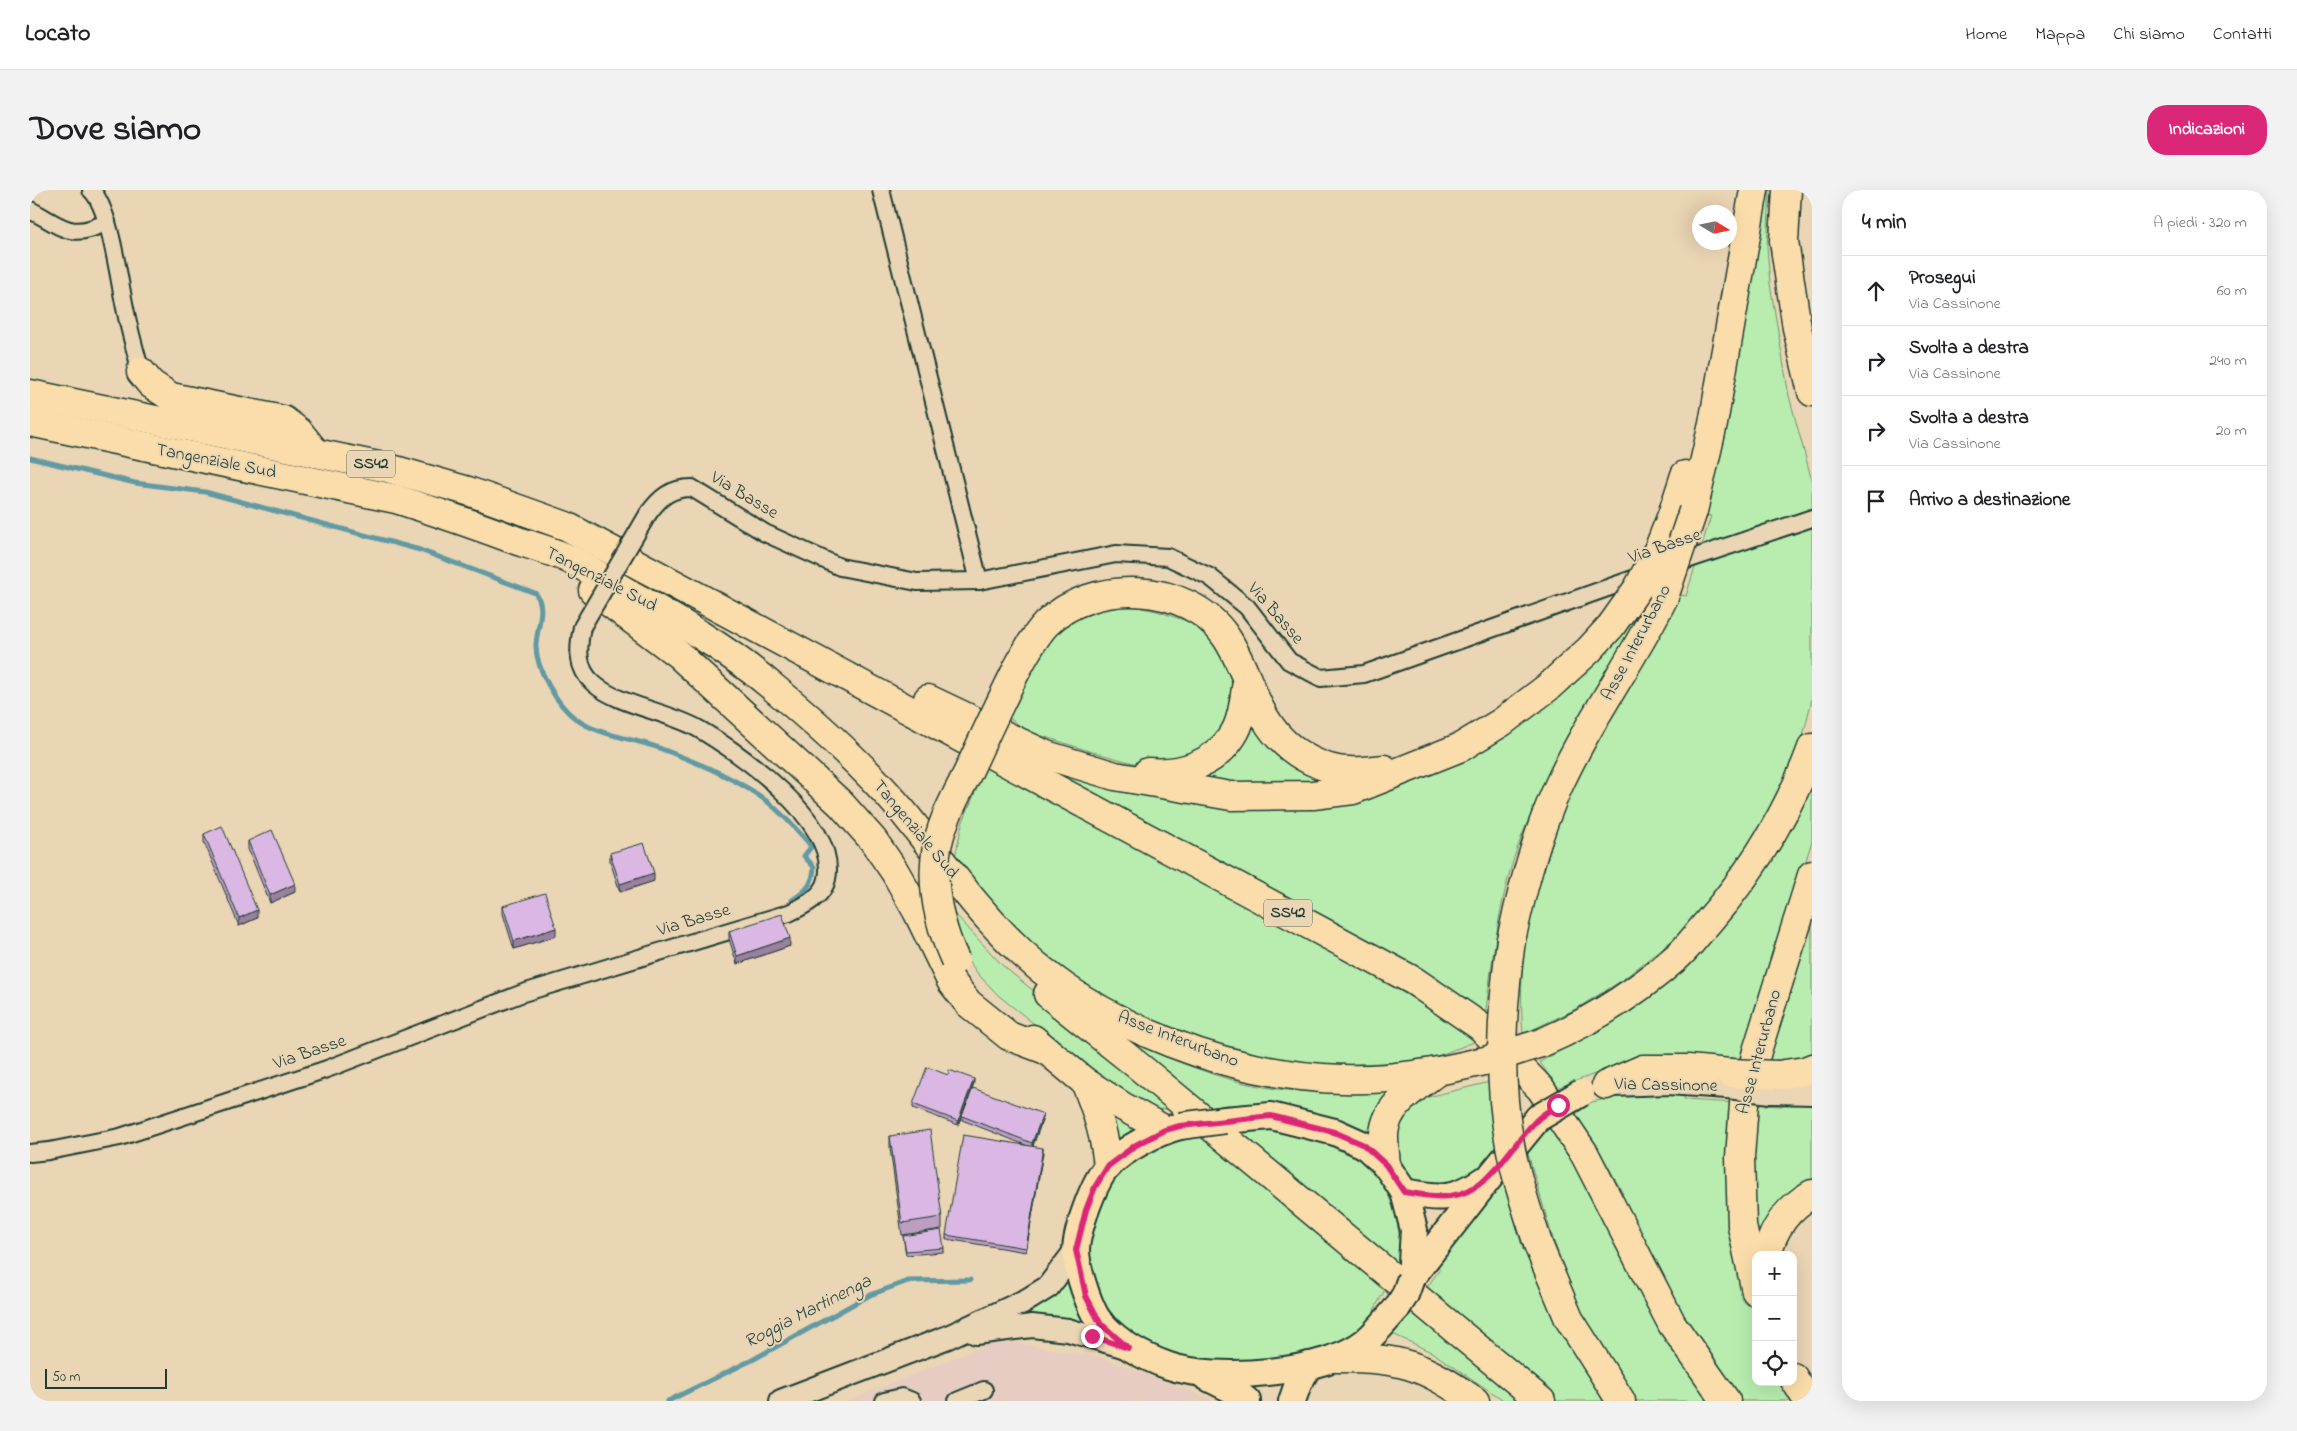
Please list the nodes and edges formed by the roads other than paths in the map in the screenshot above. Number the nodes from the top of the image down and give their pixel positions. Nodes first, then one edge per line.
1 (91, 190) edge
2 (881, 190) edge
3 (1754, 190) edge
4 (1787, 190) edge
5 (30, 210) edge
6 (107, 222) junction
7 (1735, 293) junction
8 (141, 372) joint
9 (1812, 392) edge
10 (30, 394) edge
11 (30, 422) edge
12 (316, 452) junction
13 (1812, 518) edge
14 (567, 558) junction
15 (979, 581) junction
16 (694, 593) junction
17 (1247, 682) junction
18 (1006, 736) junction
19 (1812, 748) edge
20 (1414, 767) junction
21 (1812, 876) edge
22 (979, 908) junction
23 (1046, 1050) junction
24 (1812, 1068) edge
25 (1435, 1073) junction
26 (1085, 1082) junction
27 (1774, 1083) junction
28 (1606, 1085) joint
29 (1812, 1094) edge
30 (1173, 1128) junction
31 (30, 1153) edge
32 (1386, 1165) junction
33 (1108, 1166) junction
34 (1493, 1173) junction
35 (1404, 1192) junction
36 (1812, 1194) edge
37 (1076, 1250) junction
38 (1770, 1251) edge
39 (1752, 1273) edge
40 (1411, 1278) junction
41 (948, 1337) junction
42 (1128, 1348) junction
43 (1336, 1358) junction
44 (1310, 1365) junction
45 (1200, 1373) junction
46 (1797, 1383) edge
47 (984, 1390) dead end
48 (781, 1401) edge
49 (884, 1401) edge
50 (912, 1401) edge
51 (957, 1401) edge
52 (1247, 1401) edge
53 (1292, 1401) edge
54 (1475, 1401) edge
55 (1541, 1401) edge
56 (1621, 1401) edge
57 (1726, 1401) edge
58 (1808, 1401) edge

1 - 6 street
2 - 15 street
3 - 7 highway, Asse Interurbano
4 - 9 highway
5 - 6 street
6 - 8 street
7 - 20 highway, bridge
7 - 56 highway, Asse Interurbano, bridge
8 - 12 highway
10 - 12 highway, Tangenziale Sud / SS42
11 - 14 highway, Tangenziale Sud / SS42
12 - 16 highway, Tangenziale Sud / SS42
13 - 15 street, Via Basse
14 - 22 highway, Tangenziale Sud / SS42
14 - 23 highway
15 - 31 street, Via Basse, bridge
16 - 18 highway
16 - 57 highway, SS42
17 - 18 highway
17 - 20 highway
17 - 23 highway, bridge
18 - 20 highway
19 - 25 highway, Asse Interurbano, bridge
21 - 39 highway, Asse Interurbano
22 - 25 highway, Asse Interurbano
22 - 55 highway, SS42
23 - 26 highway
24 - 27 highway
25 - 32 highway
26 - 30 highway
26 - 33 highway
27 - 28 highway, bridge
27 - 29 main road
28 - 34 main road, Via Cassinone, bridge
30 - 32 main road, Via Cassinone, bridge
30 - 33 main road, Via Cassinone
32 - 35 main road, Via Cassinone
33 - 37 main road, Via Cassinone
34 - 35 main road, Via Cassinone
34 - 40 main road, Via Cassinone
35 - 40 main road, Via Cassinone
36 - 38 highway
37 - 41 main road, Via Cassinone
37 - 42 main road, Via Cassinone
40 - 43 main road, Via Cassinone, bridge
41 - 42 main road, Via Cassinone
41 - 48 main road, Via Cassinone
42 - 45 main road, Via Cassinone
43 - 44 main road, Via Cassinone
43 - 54 highway
44 - 45 main road, Via Cassinone
44 - 53 main road
45 - 52 main road
46 - 58 highway
47 - 51 street
49 - 50 street

